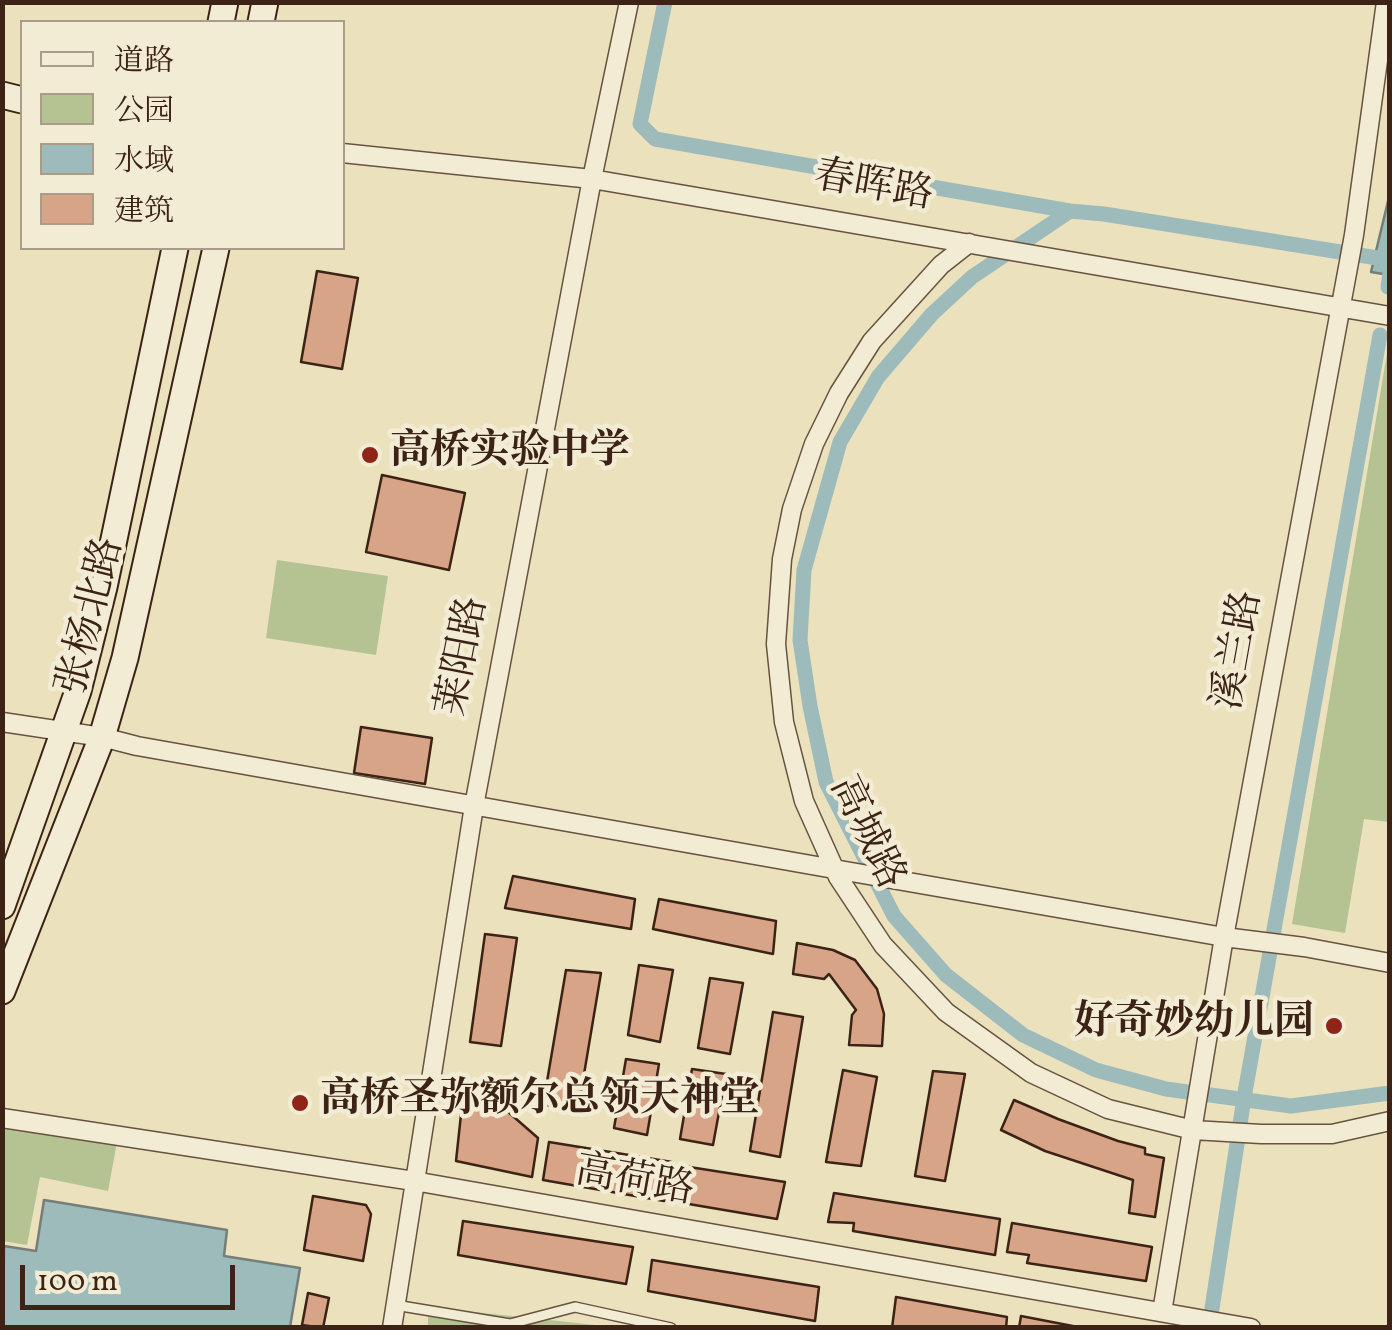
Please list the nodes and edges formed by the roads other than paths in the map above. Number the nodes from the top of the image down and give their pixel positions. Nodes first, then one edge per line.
1 (629, 2) edge
2 (1386, 2) edge
3 (345, 154) edge
4 (592, 179) junction
5 (969, 243) junction
6 (175, 250) edge
7 (216, 250) edge
8 (1340, 306) junction
9 (1390, 316) edge
10 (2, 722) edge
11 (64, 732) junction
12 (102, 737) junction
13 (474, 806) junction
14 (834, 870) junction
15 (2, 906) edge
16 (1224, 937) junction
17 (1390, 964) edge
18 (2, 991) edge
19 (2, 1118) edge
20 (1390, 1122) edge
21 (1193, 1130) junction
22 (414, 1181) junction
23 (395, 1305) junction
24 (1162, 1312) junction
25 (1243, 1326) edge
26 (392, 1328) edge
27 (671, 1328) edge

1 - 4 street, 莱阳路
2 - 8 street, 溪兰路
3 - 4 street, 春晖路
4 - 5 street, 春晖路
4 - 13 street, 莱阳路
5 - 8 street, 春晖路
5 - 14 street, 高城路
6 - 11 main road, 张杨北路
7 - 12 main road, 张杨北路
8 - 9 street, 春晖路
8 - 16 street, 溪兰路
10 - 11 street
11 - 12 street
11 - 15 main road, 张杨北路
12 - 13 street
12 - 18 main road, 张杨北路
13 - 14 street
13 - 22 street, 莱阳路
14 - 16 street
14 - 21 street, 高城路
16 - 17 street
16 - 21 street, 溪兰路
19 - 22 street, 高荷路
20 - 21 street, 高城路
21 - 24 street, 溪兰路
22 - 23 street, 莱阳路
22 - 24 street, 高荷路
23 - 26 street, 莱阳路
23 - 27 lane
24 - 25 street, 高荷路

